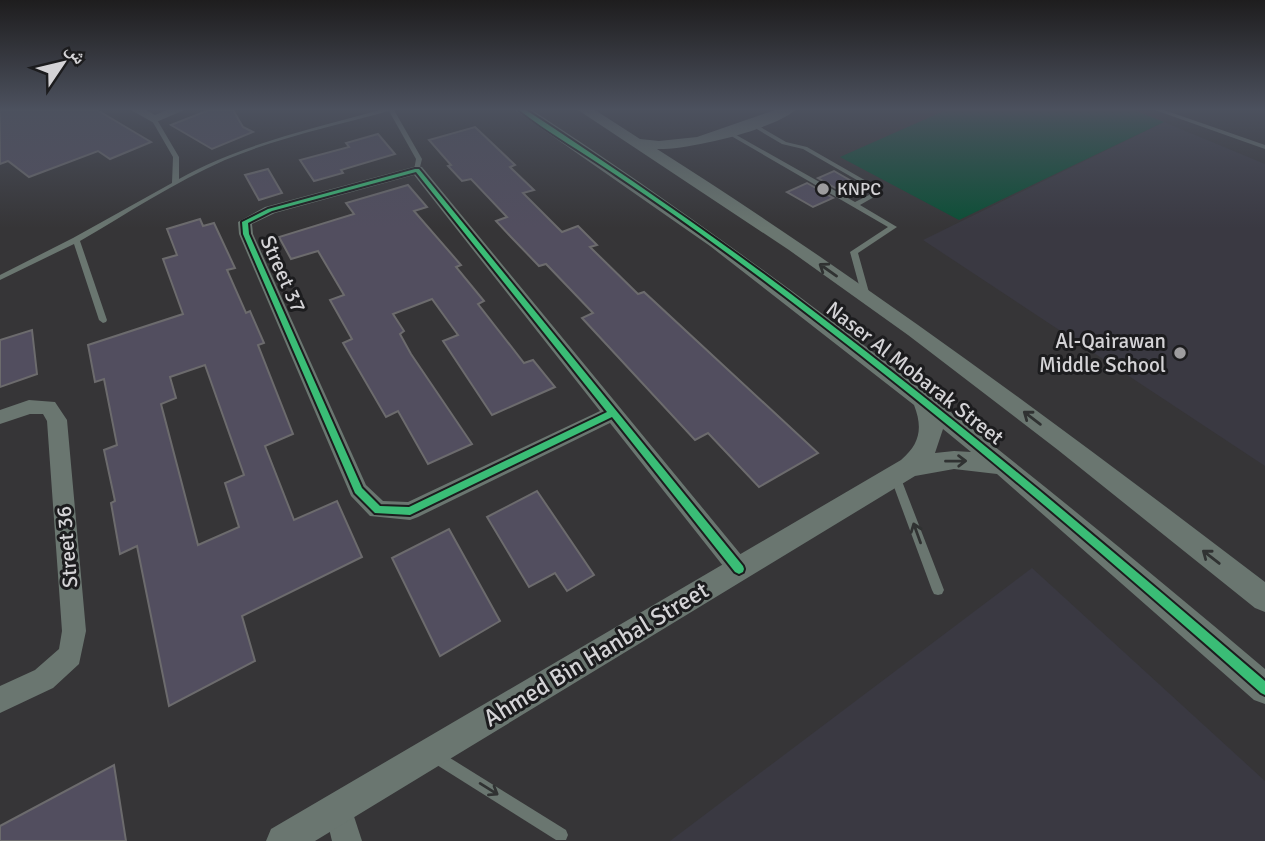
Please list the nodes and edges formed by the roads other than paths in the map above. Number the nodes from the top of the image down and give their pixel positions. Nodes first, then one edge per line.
1 (172, 149) edge
2 (250, 149) edge
3 (413, 149) edge
4 (581, 149) edge
5 (645, 149) edge
6 (689, 149) edge
7 (757, 149) edge
8 (807, 149) edge
9 (417, 170) junction
10 (690, 178) junction
11 (175, 184) junction
12 (855, 205) junction
13 (76, 240) junction
14 (0, 278) edge
15 (866, 296) junction
16 (103, 320) dead end
17 (922, 398) junction
18 (613, 413) junction
19 (0, 417) edge
20 (1002, 465) junction
21 (902, 472) junction
22 (739, 569) junction
23 (938, 590) dead end
24 (1265, 599) edge
25 (1265, 690) edge
26 (0, 699) edge
27 (431, 752) junction
28 (338, 808) junction
29 (561, 835) dead end
30 (283, 841) edge
31 (347, 841) edge

1 - 11 lane
2 - 11 lane
3 - 9 lane
4 - 17 street, Naser Al Mobarak Street
5 - 10 street, Naser Al Mobarak Street
6 - 10 street
7 - 12 lane
8 - 12 lane
9 - 18 street
9 - 18 street, Street 37
15 -> 10 street, Naser Al Mobarak Street
11 - 13 lane
12 - 15 lane
13 - 14 lane
13 - 16 lane
24 -> 15 street, Naser Al Mobarak Street
17 - 20 street, Naser Al Mobarak Street
17 - 21 street, Ahmed Bin Hanbal Street
18 - 22 street
19 - 26 street, Street 36
21 -> 20 street, Ahmed Bin Hanbal Street
20 - 25 street, Naser Al Mobarak Street
21 - 22 street, Ahmed Bin Hanbal Street
23 -> 21 lane
22 - 27 street, Ahmed Bin Hanbal Street
27 - 28 street, Ahmed Bin Hanbal Street
27 -> 29 lane
28 - 30 street, Ahmed Bin Hanbal Street
28 - 31 street

